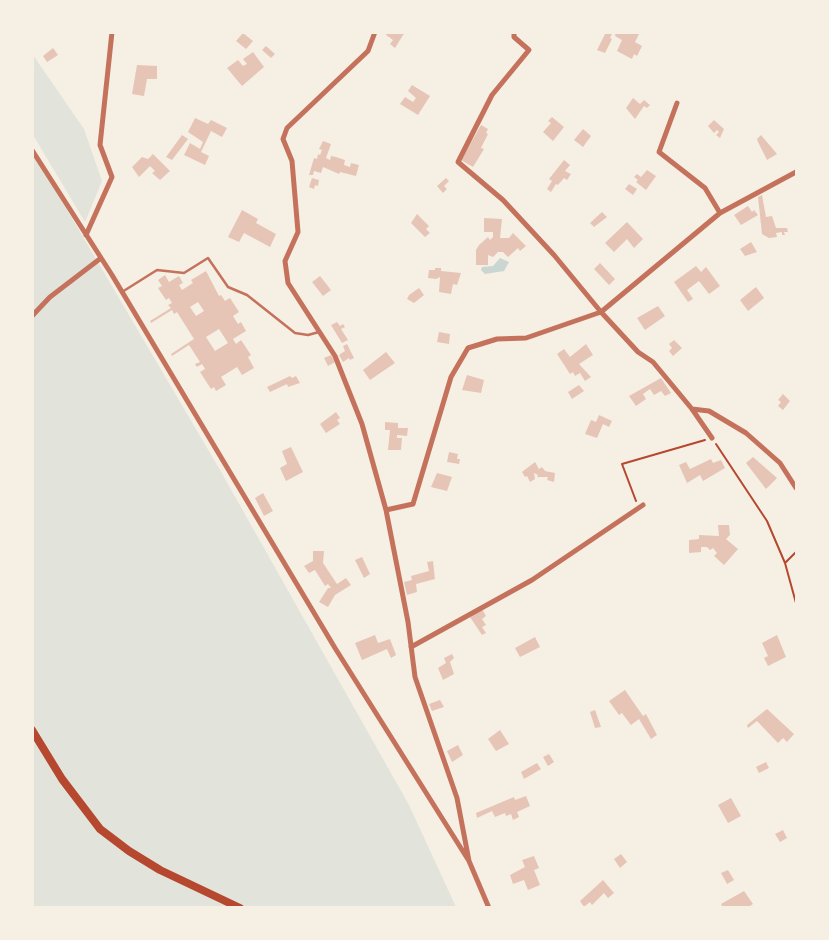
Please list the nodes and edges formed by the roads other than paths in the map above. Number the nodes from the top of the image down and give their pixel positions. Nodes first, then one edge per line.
1 (112, 32) edge
2 (375, 32) edge
3 (514, 32) edge
4 (677, 103) dead end
5 (32, 150) edge
6 (796, 172) edge
7 (720, 213) junction
8 (86, 235) junction
9 (101, 258) junction
10 (122, 292) junction
11 (601, 312) junction
12 (32, 316) edge
13 (319, 332) junction
14 (692, 409) junction
15 (712, 438) road end
16 (796, 488) edge
17 (641, 507) road end
18 (386, 510) junction
19 (411, 648) junction
20 (32, 730) edge
21 (469, 861) junction
22 (240, 908) edge
23 (489, 908) edge

1 - 8 street
2 - 13 street
3 - 11 street
4 - 7 street
5 - 8 street
6 - 7 street
7 - 11 street
8 - 9 street
9 - 10 street
9 - 12 street
10 - 13 lane
10 - 21 street
11 - 14 street
11 - 18 street
13 - 18 street
14 - 15 street
14 - 16 street
17 - 19 street
18 - 19 street
19 - 21 street
20 - 22 main road
21 - 23 street

